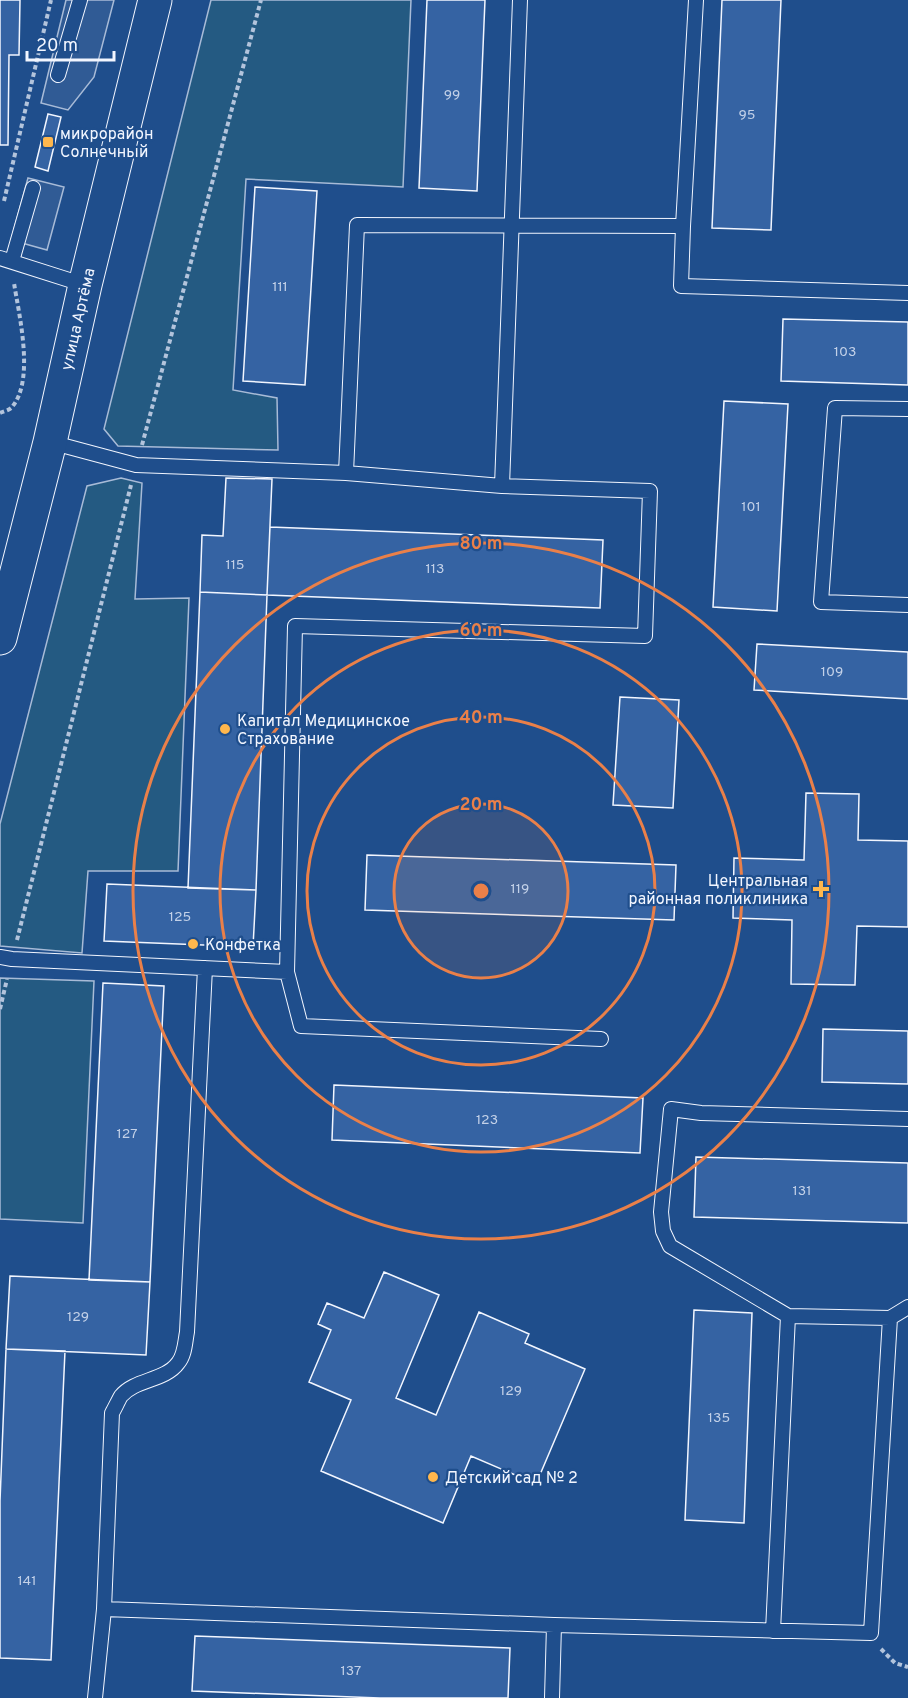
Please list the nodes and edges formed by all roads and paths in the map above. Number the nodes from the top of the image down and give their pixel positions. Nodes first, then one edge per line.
1 (51, 0) edge
2 (80, 0) edge
3 (155, 0) edge
4 (261, 0) edge
5 (520, 0) edge
6 (696, 0) edge
7 (58, 75) dead end
8 (33, 188) dead end
9 (2, 210) dead end
10 (512, 226) junction
11 (683, 226) junction
12 (6, 260) edge
13 (85, 285) junction
14 (908, 293) edge
15 (908, 409) edge
16 (0, 413) edge
17 (50, 442) junction
18 (136, 465) junction
19 (346, 473) junction
20 (502, 486) junction
21 (4, 601) edge
22 (908, 605) edge
23 (0, 638) edge
24 (6, 958) edge
25 (205, 968) junction
26 (287, 972) junction
27 (0, 1009) edge
28 (601, 1039) dead end
29 (908, 1119) edge
30 (908, 1307) edge
31 (788, 1316) junction
32 (890, 1318) junction
33 (104, 1609) junction
34 (554, 1626) junction
35 (773, 1631) junction
36 (872, 1633) junction
37 (908, 1667) edge
38 (95, 1698) edge
39 (552, 1698) edge

1 - 9 path
2 - 7 lane
3 - 13 main road, улица Артёма
4 - 18 path
5 - 10 lane
6 - 11 lane
8 - 12 lane
10 - 11 lane
10 - 19 lane
10 - 20 lane
11 - 14 lane
12 - 13 lane
12 - 16 path
13 - 17 main road, улица Артёма
15 - 22 lane
17 - 18 lane
17 - 21 main road, улица Артёма
18 - 19 lane
18 - 24 path
19 - 20 lane
20 - 26 lane
21 - 23 main road, улица Артёма
24 - 25 lane
24 - 27 path
25 - 26 lane
25 - 33 lane
26 - 28 lane
29 - 31 lane
30 - 32 lane
31 - 32 lane
31 - 35 lane
32 - 36 lane
33 - 34 lane
33 - 38 lane
34 - 35 lane
34 - 39 lane
35 - 36 lane
36 - 37 path

